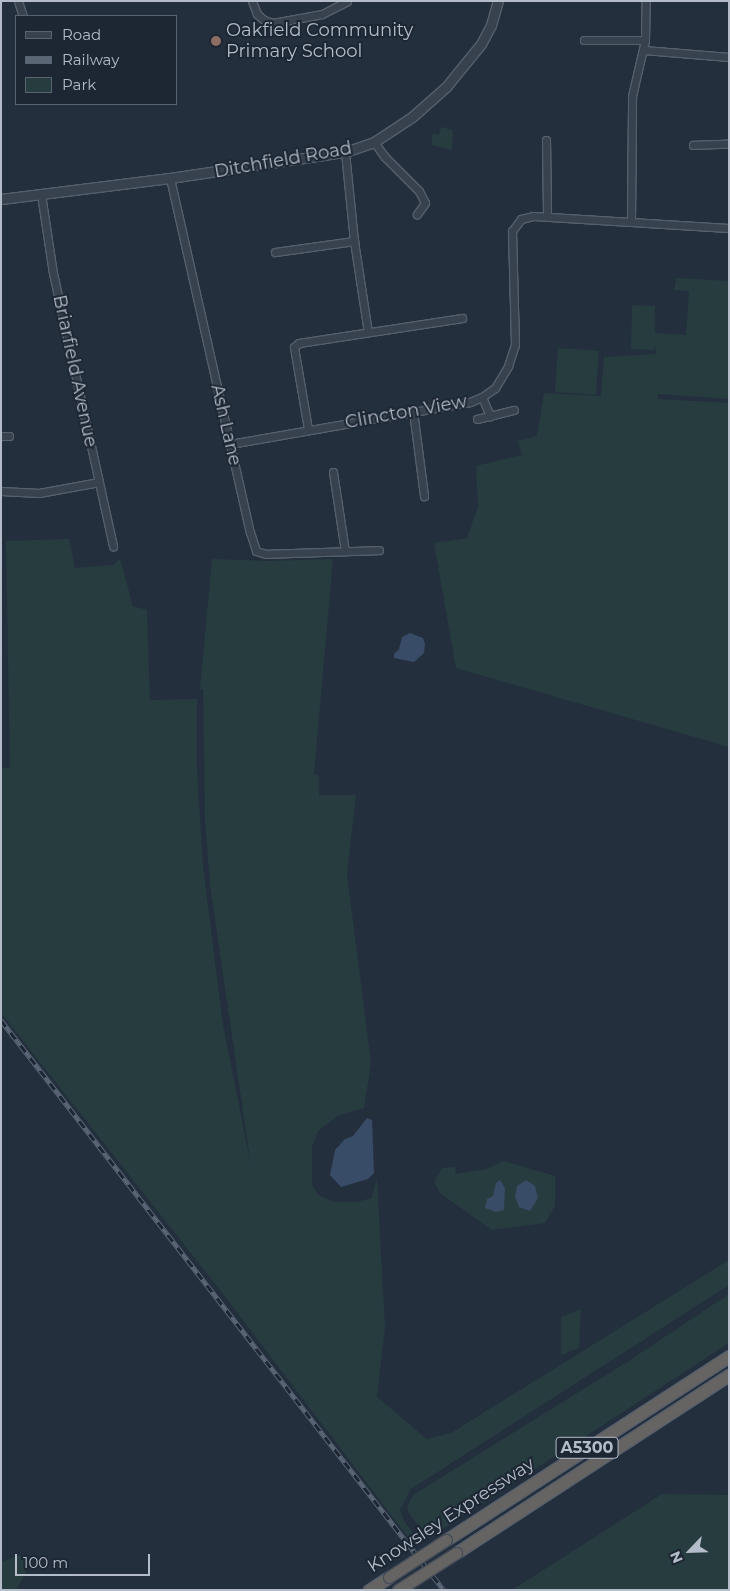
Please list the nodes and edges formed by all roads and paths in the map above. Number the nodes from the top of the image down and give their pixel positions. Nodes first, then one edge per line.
1 (18, 1) edge
2 (252, 1) edge
3 (346, 1) edge
4 (498, 1) edge
5 (646, 1) edge
6 (22, 15) edge
7 (584, 40) dead end
8 (646, 40) junction
9 (644, 50) junction
10 (729, 57) edge
11 (546, 140) dead end
12 (374, 142) junction
13 (729, 144) edge
14 (693, 145) dead end
15 (345, 152) junction
16 (170, 178) junction
17 (41, 194) junction
18 (1, 199) edge
19 (417, 214) dead end
20 (547, 216) junction
21 (631, 221) junction
22 (729, 228) edge
23 (354, 241) junction
24 (275, 252) dead end
25 (462, 318) dead end
26 (368, 332) junction
27 (482, 398) junction
28 (514, 410) dead end
29 (414, 411) junction
30 (490, 416) junction
31 (477, 419) dead end
32 (308, 429) junction
33 (230, 444) junction
34 (333, 472) dead end
35 (99, 482) junction
36 (1, 491) edge
37 (424, 496) dead end
38 (113, 547) dead end
39 (379, 550) dead end
40 (344, 551) junction
41 (729, 1356) edge
42 (729, 1375) edge
43 (369, 1590) edge
44 (398, 1590) edge

1 - 6 street
2 - 3 street
4 - 12 street, Ditchfield Road
5 - 8 street
7 - 8 street
8 - 9 street
9 - 10 street
9 - 21 street
11 - 20 street
12 - 15 street, Ditchfield Road
12 - 19 street
13 - 14 street
15 - 16 street, Ditchfield Road
15 - 23 street
16 - 17 street, Ditchfield Road
16 - 33 street, Ash Lane
17 - 18 street, Ditchfield Road
17 - 35 street, Briarfield Avenue
20 - 21 street, Clincton View
20 - 27 street, Clincton View
21 - 22 street, Clincton View
23 - 24 street
23 - 26 street
25 - 26 street
26 - 32 street
27 - 29 street, Clincton View
27 - 30 street
28 - 30 street
29 - 32 street, Clincton View
29 - 37 street
30 - 31 street
32 - 33 street, Clincton View
33 - 40 street, Ash Lane
34 - 40 street
35 - 36 street
35 - 38 street, Briarfield Avenue
39 - 40 street, Ash Lane
41 - 43 highway, Knowsley Expressway / A5300, bridge
42 - 44 highway, Knowsley Expressway / A5300, bridge

